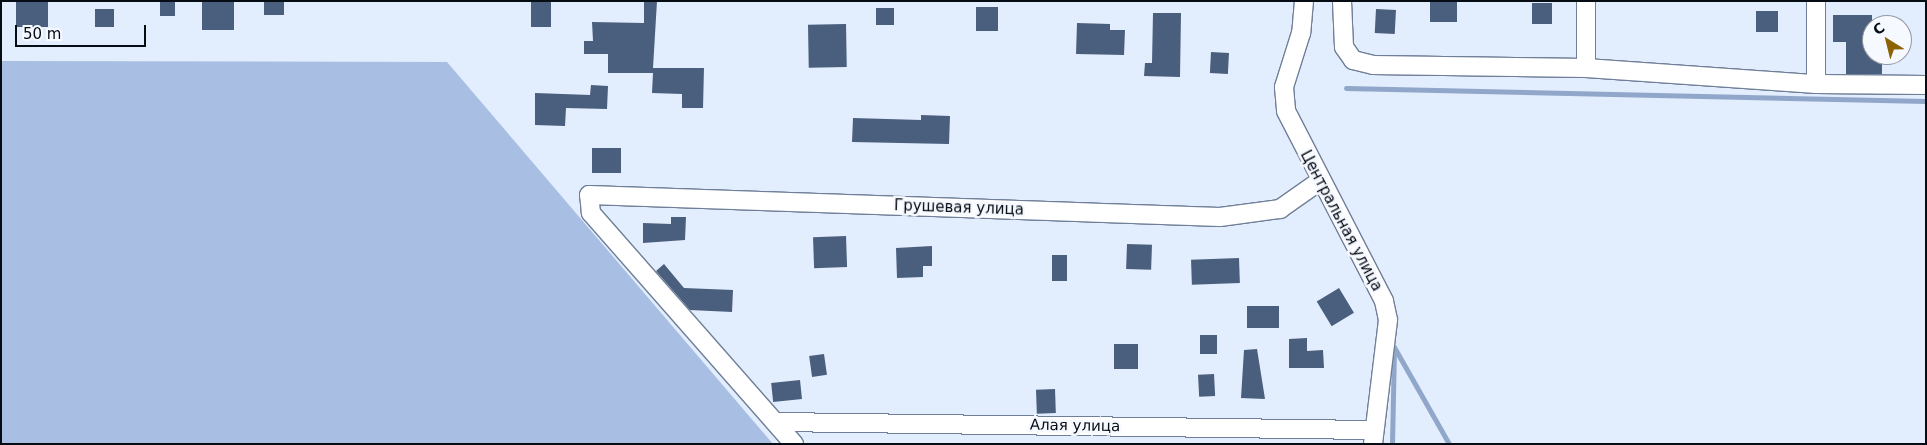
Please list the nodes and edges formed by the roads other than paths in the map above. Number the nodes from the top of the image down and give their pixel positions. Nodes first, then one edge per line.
1 (1304, 1) edge
2 (1342, 1) edge
3 (1586, 1) edge
4 (1816, 1) edge
5 (1586, 68) junction
6 (1816, 84) junction
7 (1926, 85) edge
8 (1320, 181) junction
9 (776, 422) junction
10 (1373, 437) edge
11 (794, 444) edge

1 - 8 street, Центральная улица
2 - 5 street
3 - 5 street
4 - 6 street
5 - 6 street
6 - 7 street
8 - 9 street, Грушевая улица
8 - 10 street, Центральная улица
9 - 10 street, Алая улица
9 - 11 street

